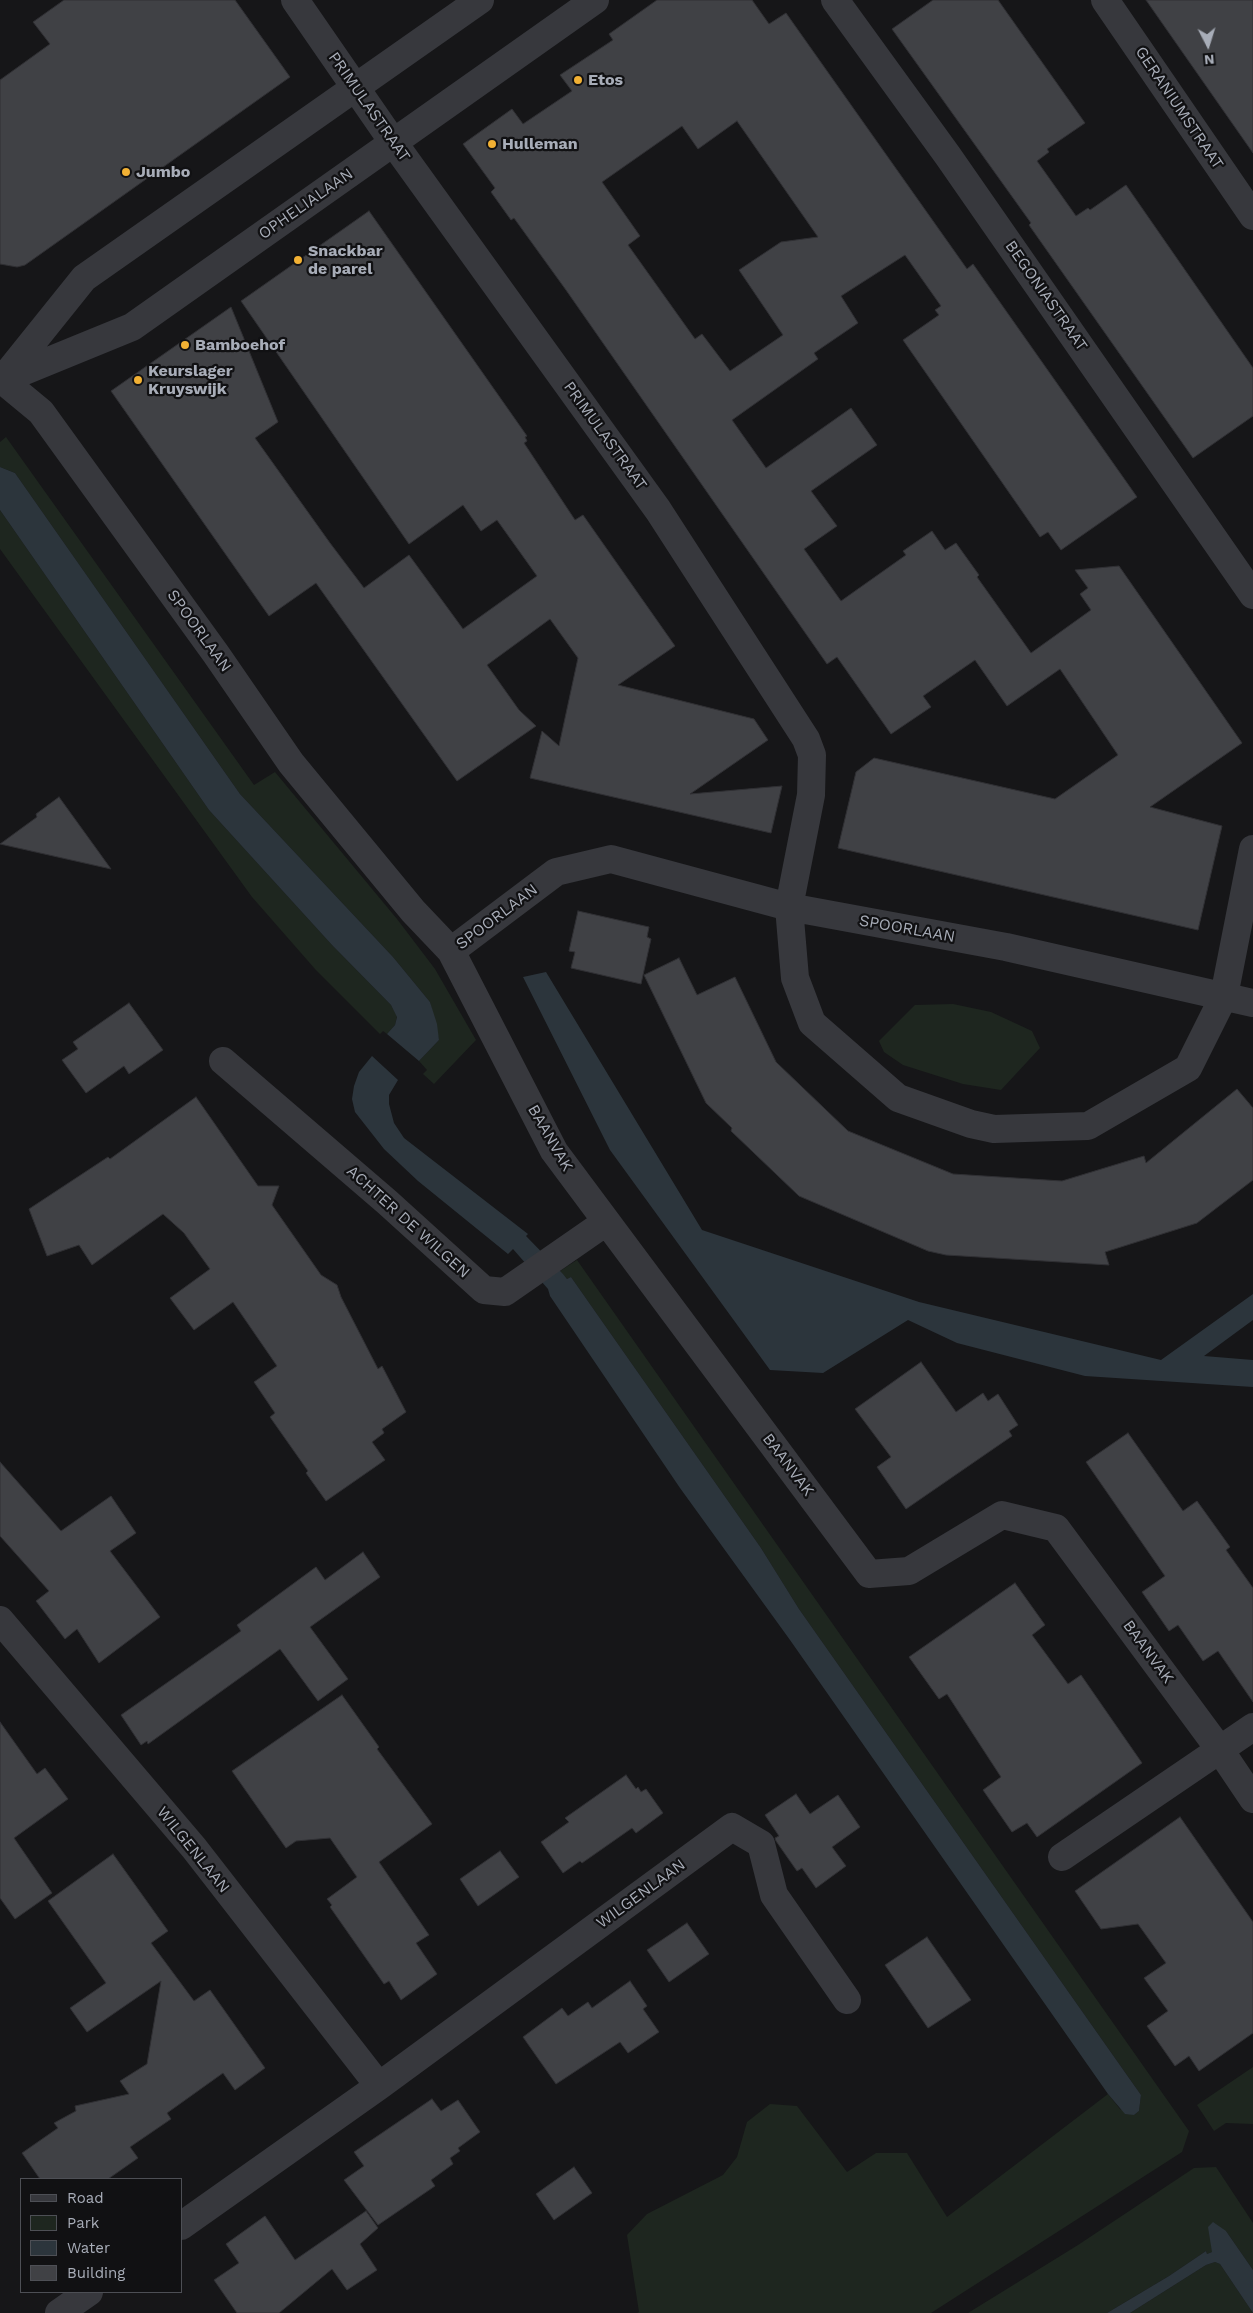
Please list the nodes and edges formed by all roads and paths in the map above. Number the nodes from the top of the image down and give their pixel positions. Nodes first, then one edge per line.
1 (295, 0) edge
2 (480, 0) edge
3 (596, 0) edge
4 (835, 0) edge
5 (1105, 0) edge
6 (356, 87) junction
7 (393, 142) junction
8 (1253, 216) edge
9 (1, 380) edge
10 (1253, 595) edge
11 (1253, 849) edge
12 (789, 907) junction
13 (451, 951) junction
14 (1224, 996) junction
15 (1253, 1003) edge
16 (223, 1061) dead end
17 (606, 1222) junction
18 (0, 1620) edge
19 (1253, 1726) edge
20 (1220, 1750) junction
21 (1253, 1799) edge
22 (1062, 1857) dead end
23 (847, 2000) dead end
24 (379, 2086) junction
25 (182, 2225) edge
26 (88, 2293) edge
27 (59, 2313) edge

1 - 6 street, PRIMULASTRAAT
2 - 6 street
3 - 7 street, OPHELIALAAN
4 - 10 street, BEGONIASTRAAT
5 - 8 street, GERANIUMSTRAAT
6 - 7 street, PRIMULASTRAAT
6 - 9 street
7 - 9 street, OPHELIALAAN
7 - 12 street, PRIMULASTRAAT
9 - 13 street, SPOORLAAN
11 - 14 street
12 - 13 street, SPOORLAAN
12 - 14 street, SPOORLAAN
12 - 14 street, PRIMULASTRAAT
13 - 17 street, BAANVAK
14 - 15 street, SPOORLAAN
16 - 17 street, ACHTER DE WILGEN
17 - 20 street, BAANVAK
18 - 24 street, WILGENLAAN
19 - 20 street
20 - 21 street, BAANVAK
20 - 22 street
23 - 24 street, WILGENLAAN
24 - 25 street, WILGENLAAN
26 - 27 street

